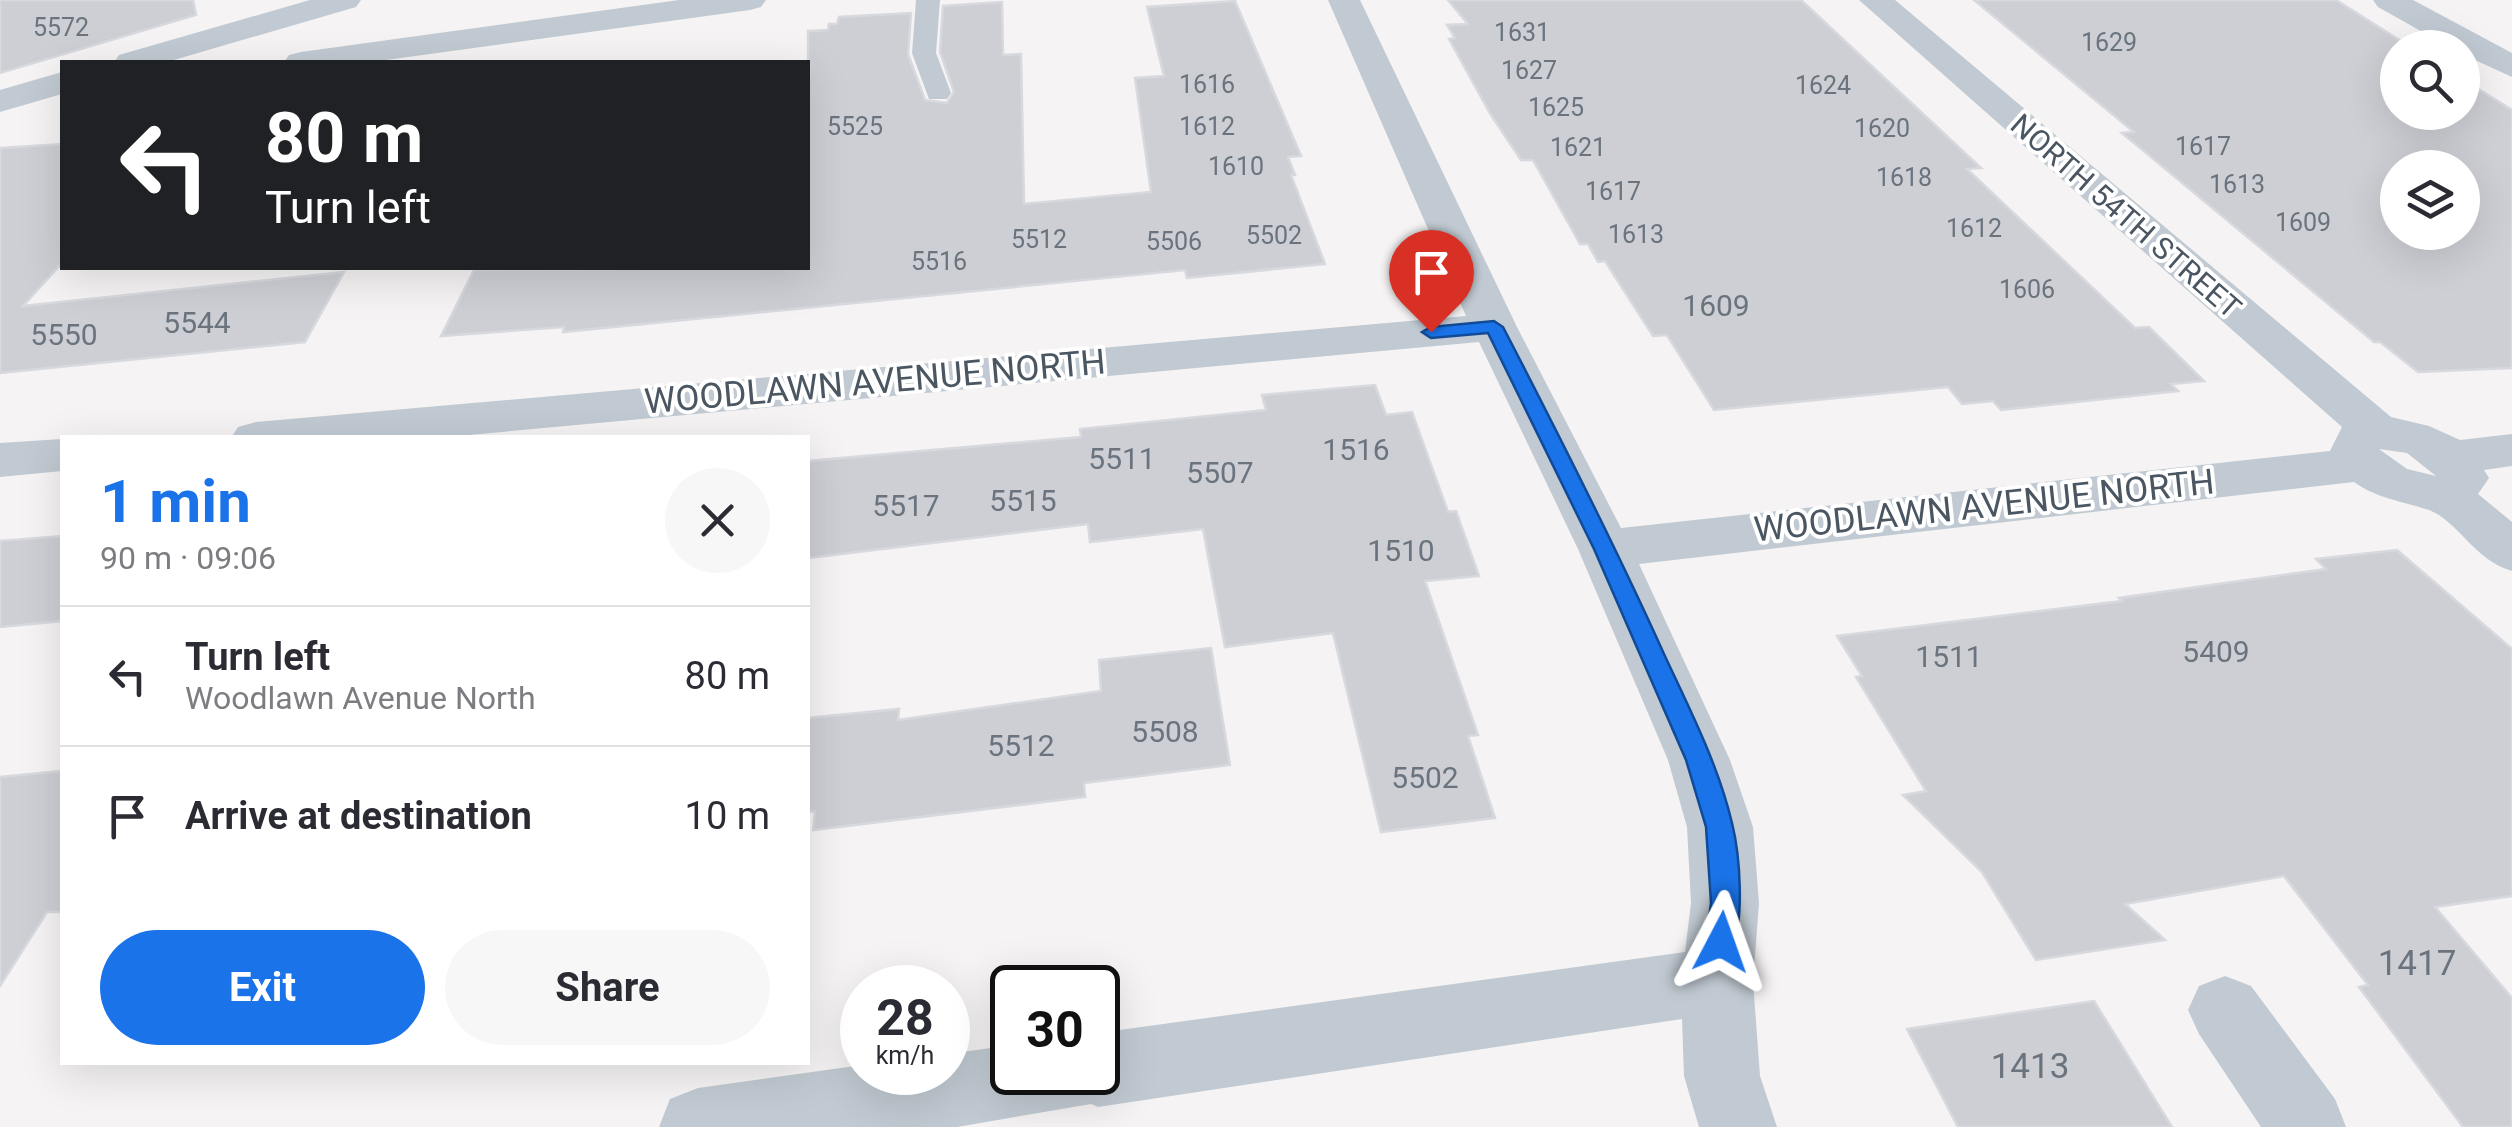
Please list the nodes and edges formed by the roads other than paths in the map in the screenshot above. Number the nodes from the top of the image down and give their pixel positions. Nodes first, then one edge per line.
1 (345, 0) edge
2 (750, 0) edge
3 (928, 0) edge
4 (1344, 0) edge
5 (1875, 0) edge
6 (2389, 0) edge
7 (139, 60) edge
8 (315, 60) edge
9 (2512, 67) edge
10 (60, 84) edge
11 (938, 94) dead end
12 (60, 96) edge
13 (0, 103) edge
14 (1494, 327) junction
15 (289, 435) edge
16 (2370, 448) junction
17 (2512, 450) edge
18 (60, 455) edge
19 (0, 460) edge
20 (2446, 475) junction
21 (1605, 549) junction
22 (2512, 552) edge
23 (1716, 981) junction
24 (2225, 1010) dead end
25 (1120, 1067) edge
26 (990, 1085) edge
27 (698, 1127) edge
28 (1738, 1127) edge
29 (2307, 1127) edge

1 - 7 street
2 - 8 street
3 - 11 lane
4 - 14 street
5 - 16 street, NORTH 54TH STREET
6 - 9 street
10 - 13 street
12 - 13 street
14 - 15 street, WOODLAWN AVENUE NORTH
14 - 21 street
16 - 20 street, NORTH 54TH STREET
16 - 21 street, WOODLAWN AVENUE NORTH
17 - 20 street
18 - 19 street
20 - 22 street
21 - 23 street
23 - 25 street
23 - 28 street
24 - 29 street
26 - 27 street

